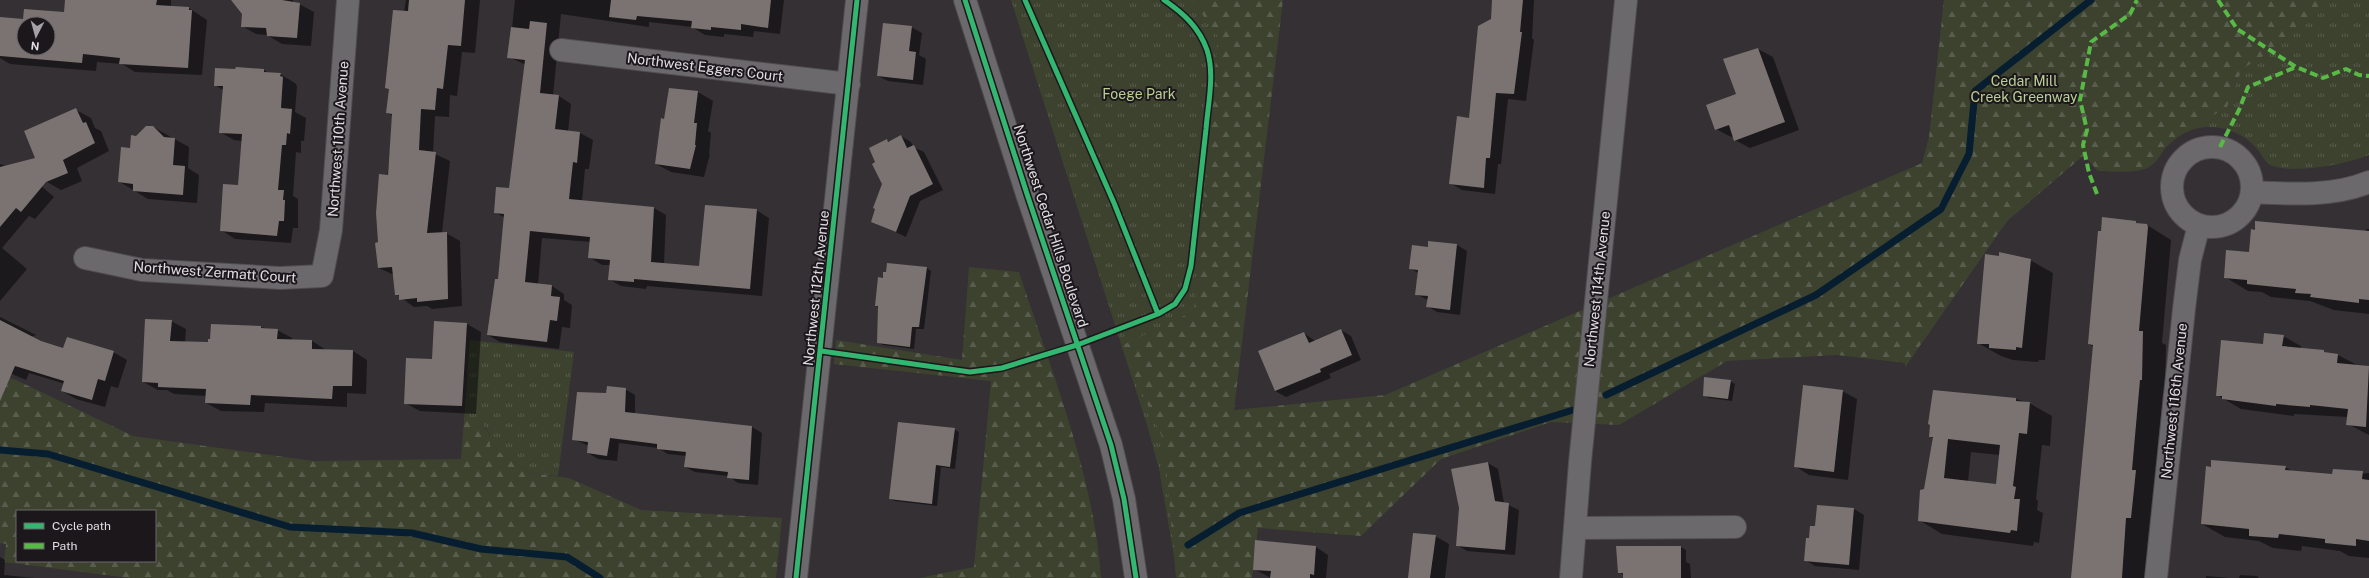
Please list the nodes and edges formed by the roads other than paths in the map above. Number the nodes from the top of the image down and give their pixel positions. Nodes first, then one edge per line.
1 (348, 0) edge
2 (858, 0) edge
3 (965, 0) edge
4 (1626, 0) edge
5 (561, 50) dead end
6 (850, 84) junction
7 (2369, 182) edge
8 (2252, 192) junction
9 (2199, 225) junction
10 (85, 258) dead end
11 (322, 276) joint
12 (1735, 527) dead end
13 (1577, 528) junction
14 (796, 578) edge
15 (1136, 578) edge
16 (1571, 578) edge
17 (2156, 578) edge

1 - 11 street, Northwest 110th Avenue
2 - 6 street, Northwest 112th Avenue
3 - 15 street, Northwest Cedar Hills Boulevard
4 - 13 street, Northwest 114th Avenue
5 - 6 street, Northwest Eggers Court
6 - 14 street, Northwest 112th Avenue
7 - 8 street
8 - 9 street
8 - 9 street
9 - 17 street, Northwest 116th Avenue
10 - 11 street, Northwest Zermatt Court
12 - 13 street
13 - 16 street, Northwest 114th Avenue

